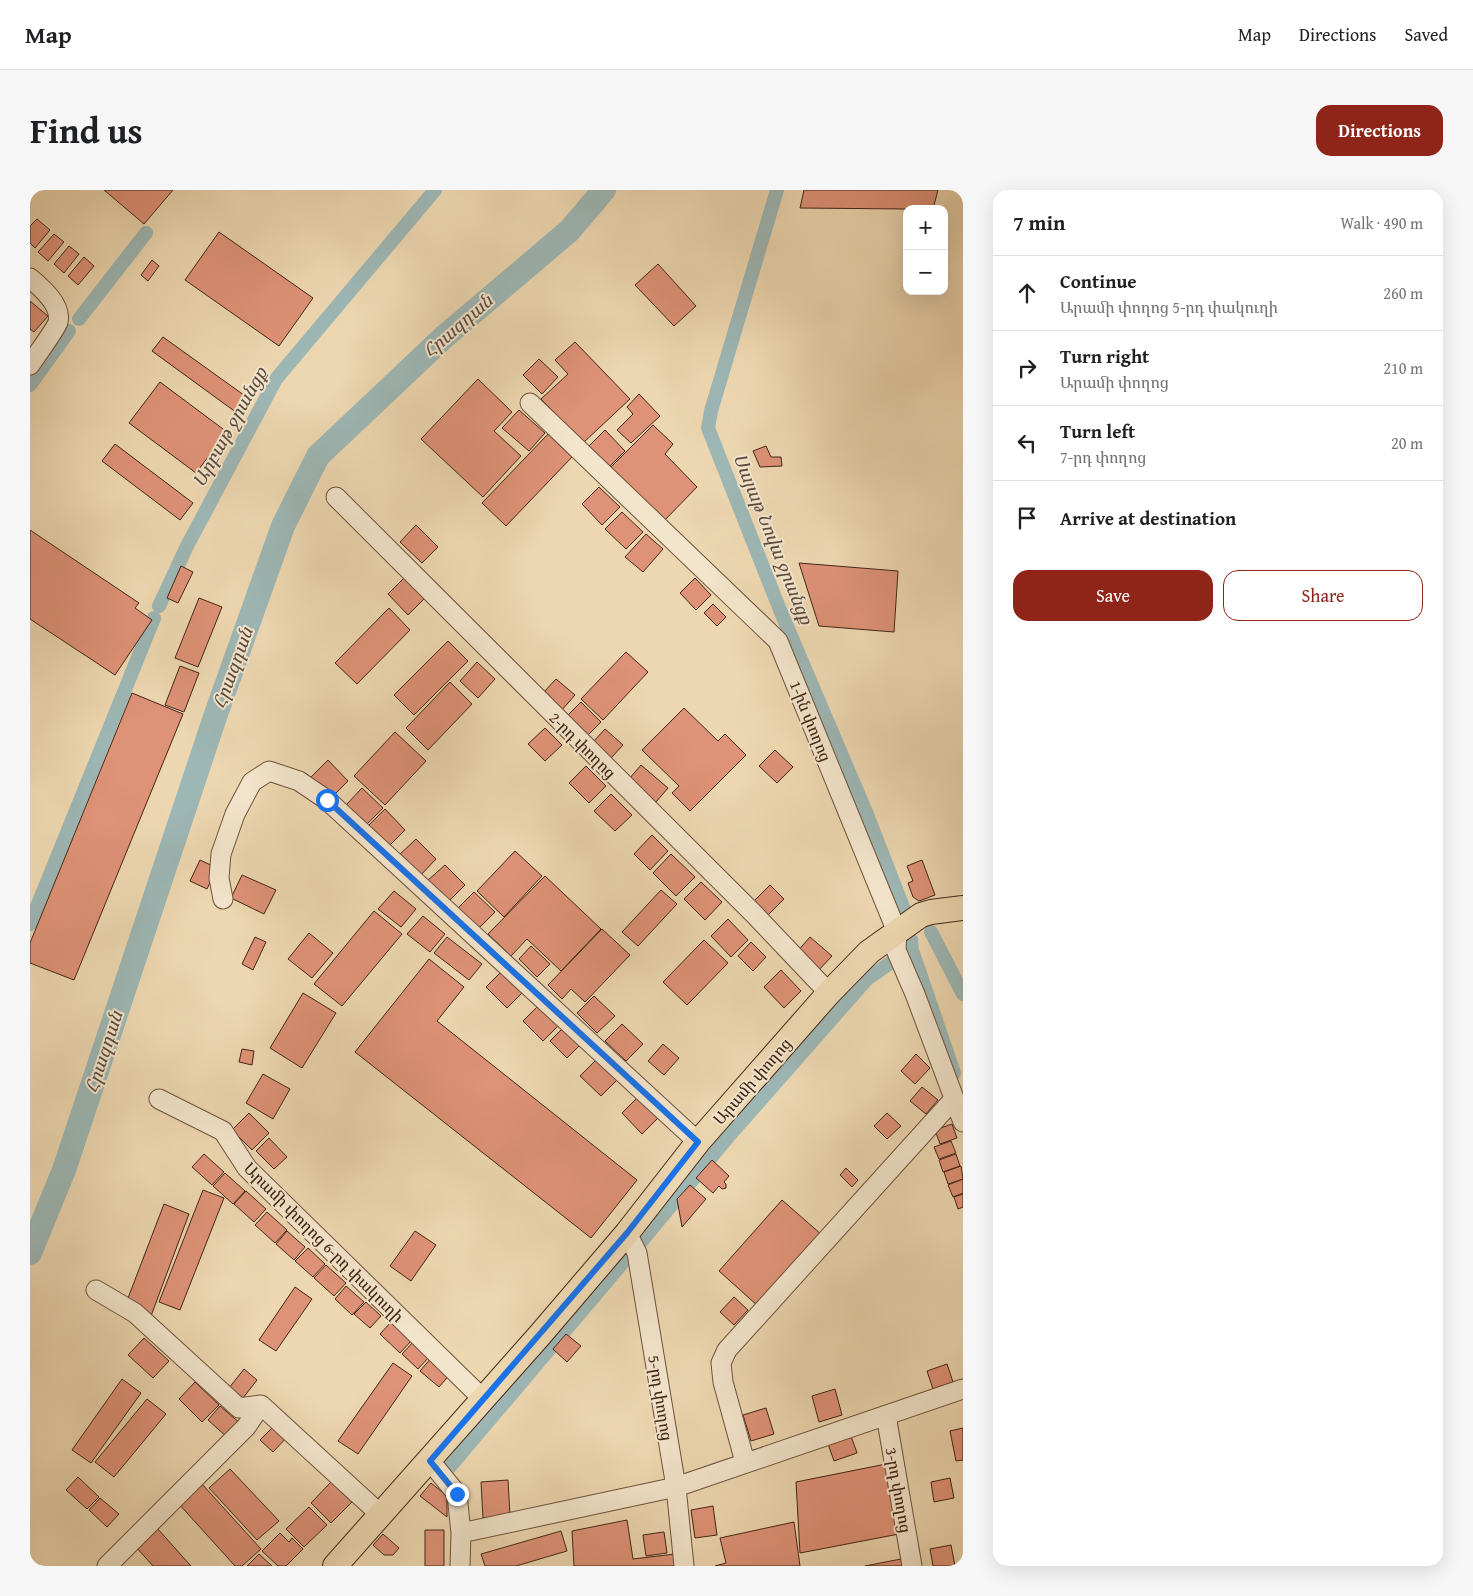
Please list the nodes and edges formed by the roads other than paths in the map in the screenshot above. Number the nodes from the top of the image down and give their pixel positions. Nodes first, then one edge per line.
1 (30, 278) edge
2 (30, 365) edge
3 (530, 403) dead end
4 (336, 496) dead end
5 (223, 899) dead end
6 (963, 908) edge
7 (897, 932) junction
8 (829, 993) junction
9 (158, 1099) dead end
10 (954, 1099) junction
11 (963, 1122) edge
12 (698, 1142) junction
13 (627, 1233) junction
14 (96, 1290) dead end
15 (963, 1389) edge
16 (483, 1399) junction
17 (261, 1405) junction
18 (886, 1415) junction
19 (430, 1461) junction
20 (745, 1462) junction
21 (676, 1487) junction
22 (381, 1515) junction
23 (461, 1533) junction
24 (107, 1566) edge
25 (335, 1566) edge
26 (460, 1566) edge
27 (684, 1566) edge
28 (912, 1566) edge

1 - 2 street
3 - 7 street, 1-ին փողոց
4 - 8 street, 2-րդ փողոց
5 - 12 street
6 - 7 main road, Արամի փողոց
7 - 8 main road, Արամի փողոց
7 - 10 street, 1-ին փողոց
8 - 12 main road, Արամի փողոց
9 - 16 street, Արամի փողոց 6-րդ փակուղի
10 - 11 street, 1-ին փողոց
10 - 20 street
12 - 13 main road, Արամի փողոց
13 - 16 main road, Արամի փողոց
13 - 21 street, 5-րդ փողոց
14 - 17 street
15 - 18 street
16 - 19 main road, Արամի փողոց
17 - 22 street
17 - 24 street
18 - 20 street
18 - 28 street, 3-րդ փողոց
19 - 22 main road, Արամի փողոց
19 - 23 street
20 - 21 street
21 - 23 street
21 - 27 street, 5-րդ փողոց
22 - 25 main road, Արամի փողոց
23 - 26 street

